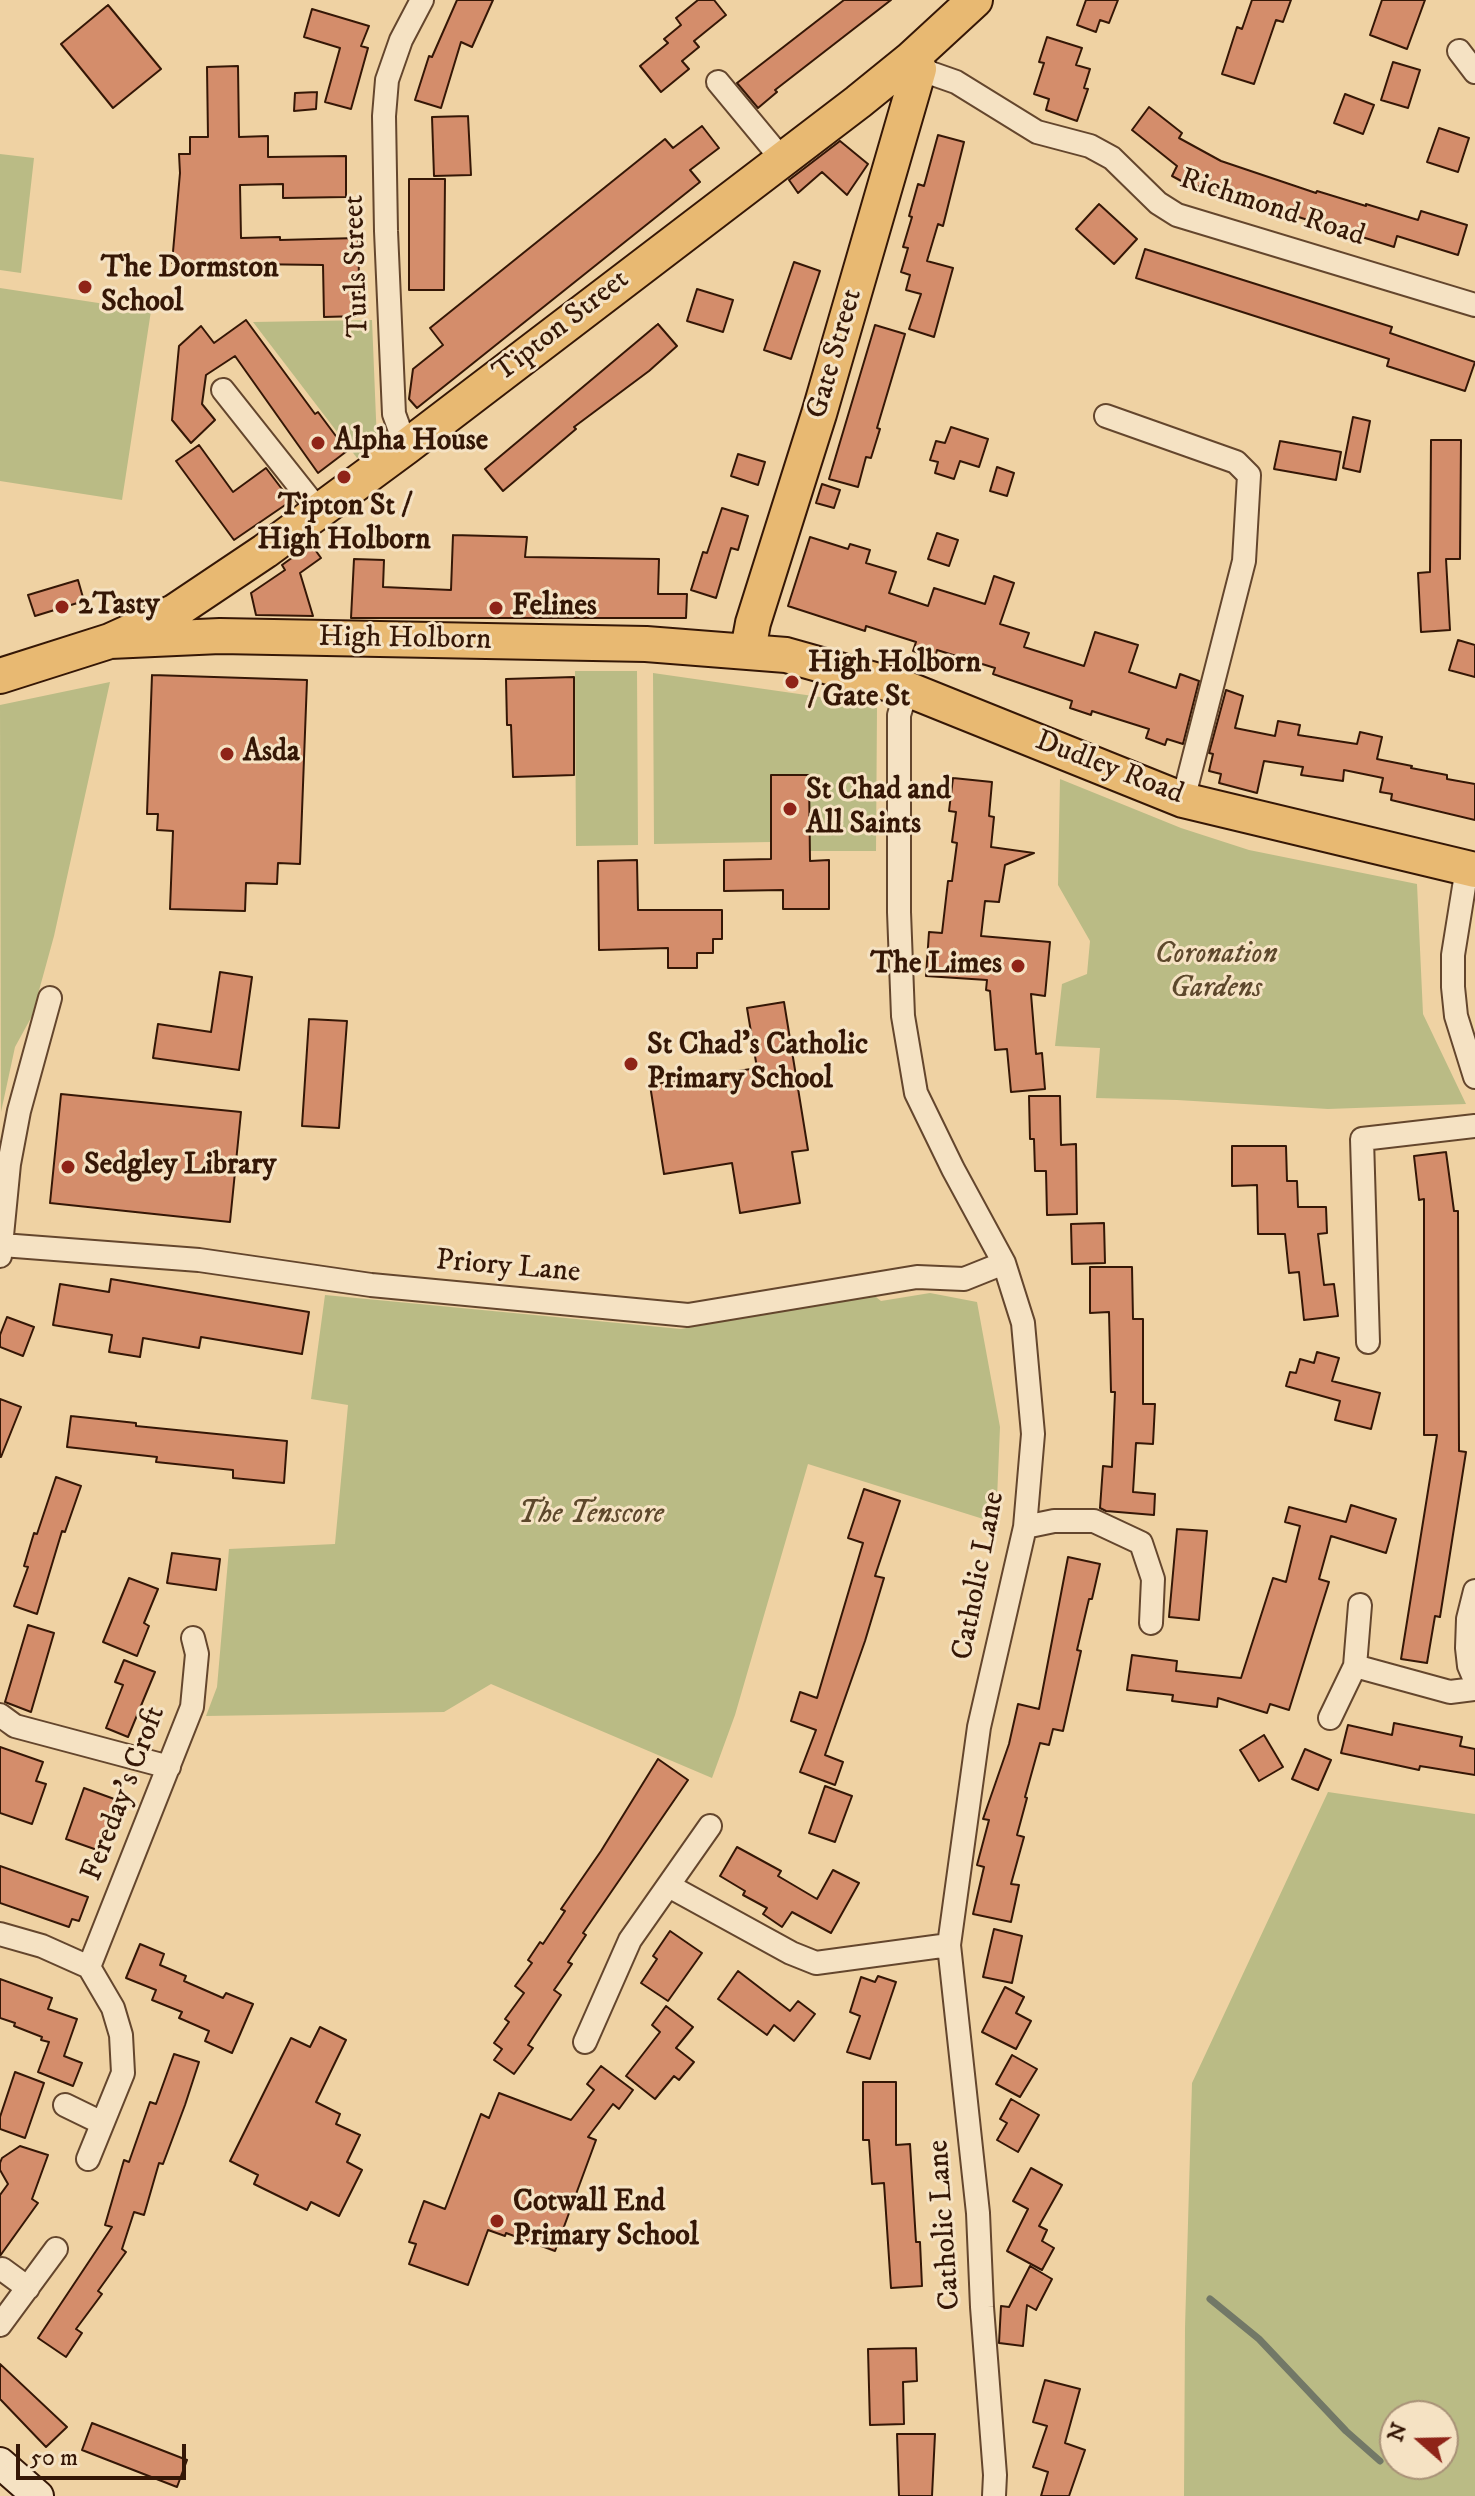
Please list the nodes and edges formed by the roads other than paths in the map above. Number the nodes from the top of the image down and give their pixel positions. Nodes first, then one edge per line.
1 (422, 0) edge
2 (975, 0) edge
3 (1459, 51) dead end
4 (915, 64) junction
5 (1475, 72) edge
6 (718, 82) dead end
7 (781, 158) junction
8 (1475, 305) edge
9 (223, 390) dead end
10 (1106, 416) dead end
11 (406, 447) junction
12 (319, 511) junction
13 (265, 551) junction
14 (220, 636) junction
15 (110, 641) junction
16 (748, 650) junction
17 (0, 676) edge
18 (907, 689) junction
19 (1183, 800) junction
20 (1471, 869) edge
21 (50, 998) dead end
22 (1475, 1077) edge
23 (1475, 1126) edge
24 (1, 1251) edge
25 (1004, 1263) junction
26 (1368, 1342) dead end
27 (1025, 1527) junction
28 (1475, 1591) edge
29 (1360, 1605) dead end
30 (1151, 1623) dead end
31 (193, 1638) dead end
32 (1355, 1666) junction
33 (1475, 1680) edge
34 (1475, 1689) edge
35 (0, 1715) edge
36 (1330, 1718) dead end
37 (169, 1767) junction
38 (710, 1826) dead end
39 (669, 1886) junction
40 (0, 1934) edge
41 (949, 1945) junction
42 (89, 1967) junction
43 (585, 2042) dead end
44 (65, 2105) dead end
45 (102, 2123) junction
46 (88, 2159) dead end
47 (56, 2249) dead end
48 (2, 2269) edge
49 (28, 2288) junction
50 (0, 2325) edge
51 (0, 2463) edge
52 (38, 2496) edge
53 (994, 2496) edge

1 - 11 street, Turls Street
2 - 4 main road, Tipton Street
3 - 5 street
4 - 7 main road, Tipton Street
4 - 8 street, Richmond Road
4 - 16 main road, Gate Street
6 - 7 street
7 - 11 main road, Tipton Street
9 - 12 street
10 - 19 street
11 - 12 main road, Tipton Street
12 - 13 main road, Tipton Street
13 - 14 main road, Tipton Street
13 - 15 main road, Tipton Street
14 - 15 main road, High Holborn
14 - 16 main road, High Holborn
15 - 17 main road
16 - 18 main road, Dudley Road
18 - 19 main road, Dudley Road
18 - 25 street, Catholic Lane
19 - 20 main road, Dudley Road
20 - 22 street
21 - 24 street
23 - 26 street
24 - 25 street, Priory Lane
25 - 27 street, Catholic Lane
27 - 30 street
27 - 41 street, Catholic Lane
28 - 33 street
29 - 32 street
31 - 37 street, Fereday's Croft
32 - 34 street
32 - 36 street
35 - 37 street
37 - 42 street, Fereday's Croft
38 - 39 street
39 - 41 street
39 - 43 street
40 - 42 street
41 - 53 street, Catholic Lane
42 - 45 street
44 - 45 street
45 - 46 street
47 - 49 street
48 - 49 street
49 - 50 street
51 - 52 street

